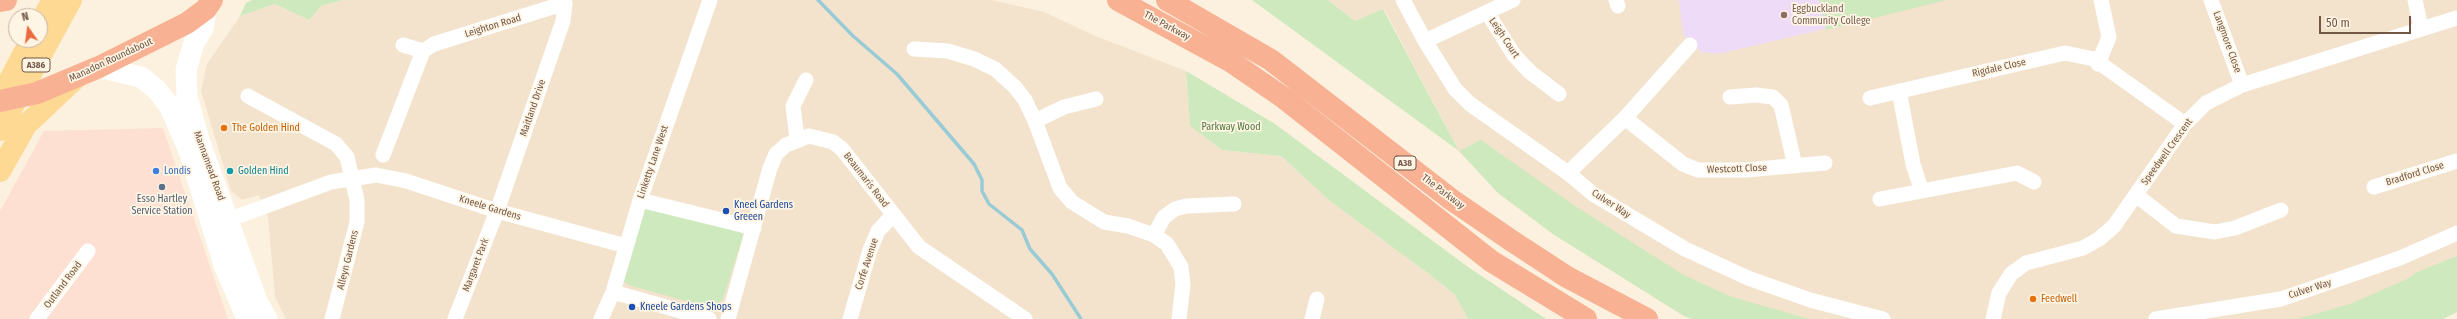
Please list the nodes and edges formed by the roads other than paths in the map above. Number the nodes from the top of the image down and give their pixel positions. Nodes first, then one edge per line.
1 (6, 0) edge
2 (53, 0) edge
3 (71, 0) edge
4 (1118, 0) edge
5 (1168, 0) edge
6 (1185, 0) edge
7 (1403, 0) edge
8 (1513, 0) edge
9 (2101, 0) edge
10 (2211, 0) edge
11 (2416, 0) edge
12 (0, 1) edge
13 (565, 3) joint
14 (712, 4) edge
15 (209, 5) edge
16 (48, 9) edge
17 (1487, 12) junction
18 (2457, 18) edge
19 (2421, 28) junction
20 (1425, 41) junction
21 (403, 45) dead end
22 (1690, 45) dead end
23 (27, 48) edge
24 (914, 49) dead end
25 (423, 51) junction
26 (1271, 60) junction
27 (2098, 64) junction
28 (99, 67) junction
29 (78, 76) junction
30 (806, 80) dead end
31 (2242, 85) junction
32 (1899, 91) junction
33 (1559, 94) dead end
34 (248, 96) dead end
35 (1730, 98) dead end
36 (1870, 98) dead end
37 (0, 99) edge
38 (1096, 99) dead end
39 (1625, 118) junction
40 (1035, 121) junction
41 (2185, 124) junction
42 (0, 130) edge
43 (797, 139) junction
44 (383, 155) dead end
45 (2457, 161) edge
46 (1825, 163) dead end
47 (1795, 166) junction
48 (0, 171) edge
49 (1568, 173) junction
50 (352, 177) junction
51 (2034, 182) dead end
52 (2374, 187) dead end
53 (1921, 190) junction
54 (2136, 195) junction
55 (1880, 199) dead end
56 (640, 200) junction
57 (1225, 200) dead end
58 (2281, 210) dead end
59 (497, 212) junction
60 (893, 215) junction
61 (220, 223) junction
62 (754, 228) junction
63 (2457, 233) edge
64 (1154, 235) junction
65 (626, 246) junction
66 (88, 251) dead end
67 (612, 292) junction
68 (1317, 299) dead end
69 (37, 319) edge
70 (247, 319) edge
71 (267, 319) edge
72 (332, 319) edge
73 (455, 319) edge
74 (601, 319) edge
75 (709, 319) edge
76 (728, 319) edge
77 (850, 319) edge
78 (1025, 319) edge
79 (1179, 319) edge
80 (1312, 319) edge
81 (1586, 319) edge
82 (1647, 319) edge
83 (1883, 319) edge
84 (1993, 319) edge
85 (2156, 319) edge

1 - 12 highway
2 - 16 main road
3 - 42 main road, A386
4 - 81 highway, The Parkway / A38
5 - 26 highway, The Parkway / A38
6 - 26 highway, A38
7 - 20 street, Culver Way
8 - 17 street, Leigh Court
9 - 27 street
10 - 31 street, Langmore Close
11 - 19 street
13 - 25 street, Leighton Road
13 - 59 street, Maitland Drive
14 - 56 street, Linketty Lane West
15 - 28 highway, Manadon Roundabout
15 - 61 main road, Mannamead Road
17 - 20 street, Leigh Court
17 - 33 street, Leigh Court
18 - 19 street, Speedwell Crescent
19 - 31 street, Speedwell Crescent
20 - 49 street, Culver Way
21 - 25 street
22 - 39 street
23 - 37 main road, A386
24 - 40 street
25 - 44 street
26 - 82 highway, The Parkway / A38
27 - 32 street, Rigdale Close
27 - 41 street, Rigdale Close
28 - 29 highway, Manadon Roundabout
28 - 61 main road, Mannamead Road
29 - 37 highway, Manadon Roundabout
29 - 48 main road
30 - 43 street
31 - 41 street, Speedwell Crescent
32 - 36 street, Rigdale Close
32 - 53 street
34 - 50 street
35 - 47 street
38 - 40 street
39 - 47 street, Westcott Close
39 - 49 street
40 - 64 street
41 - 54 street, Speedwell Crescent
43 - 60 street, Beaumaris Road
43 - 62 street, Beaumaris Road
45 - 52 street, Bradford Close
46 - 47 street, Westcott Close
49 - 83 street, Culver Way
50 - 59 street, Kneele Gardens
50 - 61 street, Kneele Gardens
50 - 72 street, Alleyn Gardens
51 - 53 street
53 - 55 street
54 - 58 street
54 - 84 street, Speedwell Crescent
56 - 62 street
56 - 65 street, Linketty Lane West
57 - 64 street
59 - 65 street, Kneele Gardens
59 - 73 street, Margaret Park
60 - 77 street, Corfe Avenue
60 - 78 street, Beaumaris Road
61 - 70 main road, Mannamead Road
61 - 71 main road, Mannamead Road
62 - 76 street, Beaumaris Road
63 - 85 street, Culver Way
64 - 79 street
65 - 67 street, Linketty Lane West
66 - 69 street, Outland Road
67 - 74 street, Linketty Lane West
67 - 75 street
68 - 80 street

